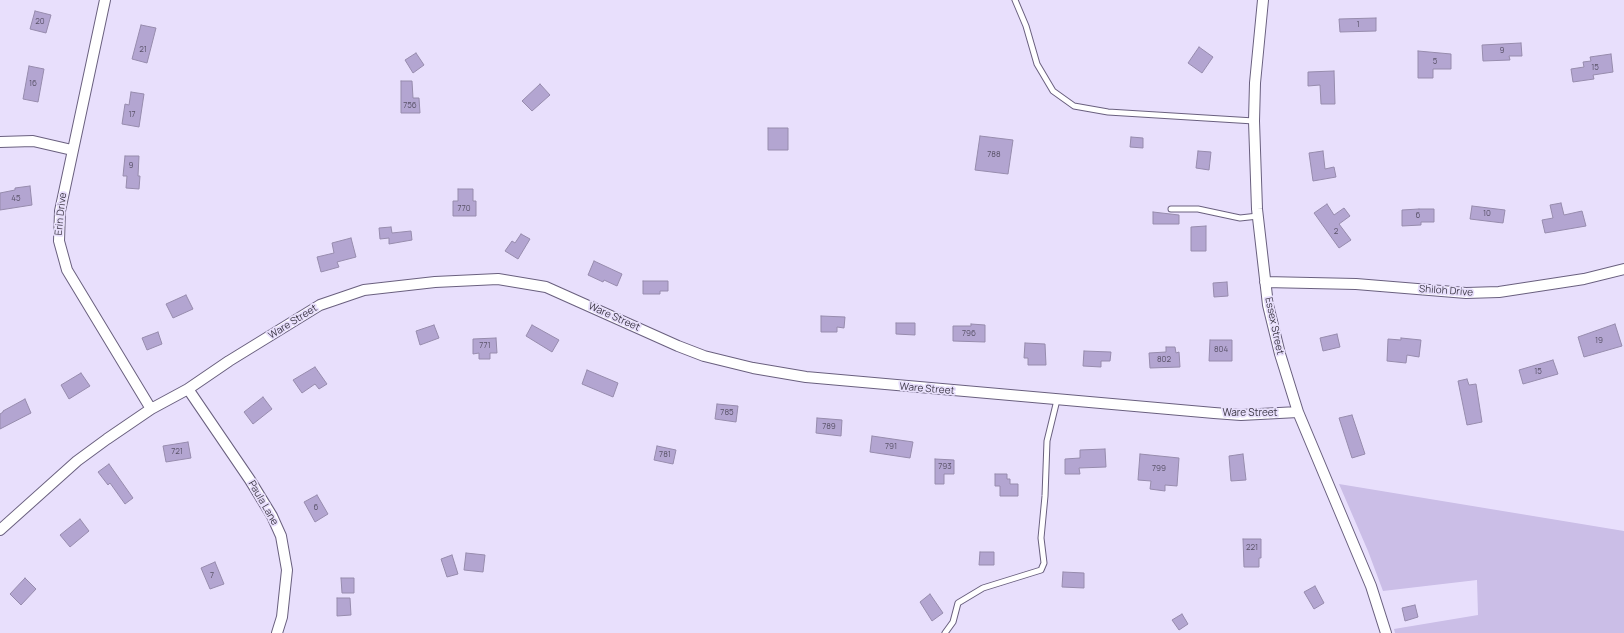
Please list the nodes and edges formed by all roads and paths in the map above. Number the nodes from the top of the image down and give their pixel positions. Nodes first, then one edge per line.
1 (105, 0) edge
2 (1015, 0) edge
3 (1263, 0) edge
4 (1254, 121) junction
5 (0, 142) edge
6 (72, 150) junction
7 (1171, 209) dead end
8 (1258, 216) junction
9 (1624, 269) edge
10 (1265, 282) junction
11 (188, 389) junction
12 (1057, 400) junction
13 (150, 409) junction
14 (1298, 412) junction
15 (0, 530) edge
16 (277, 633) edge
17 (945, 633) edge
18 (1386, 633) edge

1 - 6 street, Erin Drive
2 - 4 lane
3 - 4 street, Essex Street
4 - 8 street, Essex Street
5 - 6 street
6 - 13 street, Erin Drive
7 - 8 lane
8 - 10 street, Essex Street
9 - 10 street, Shiloh Drive
10 - 14 street, Essex Street
11 - 12 street, Ware Street
11 - 13 street, Ware Street
11 - 16 street, Paula Lane
12 - 14 street, Ware Street
12 - 17 lane
13 - 15 street, Ware Street
14 - 18 street, Essex Street

